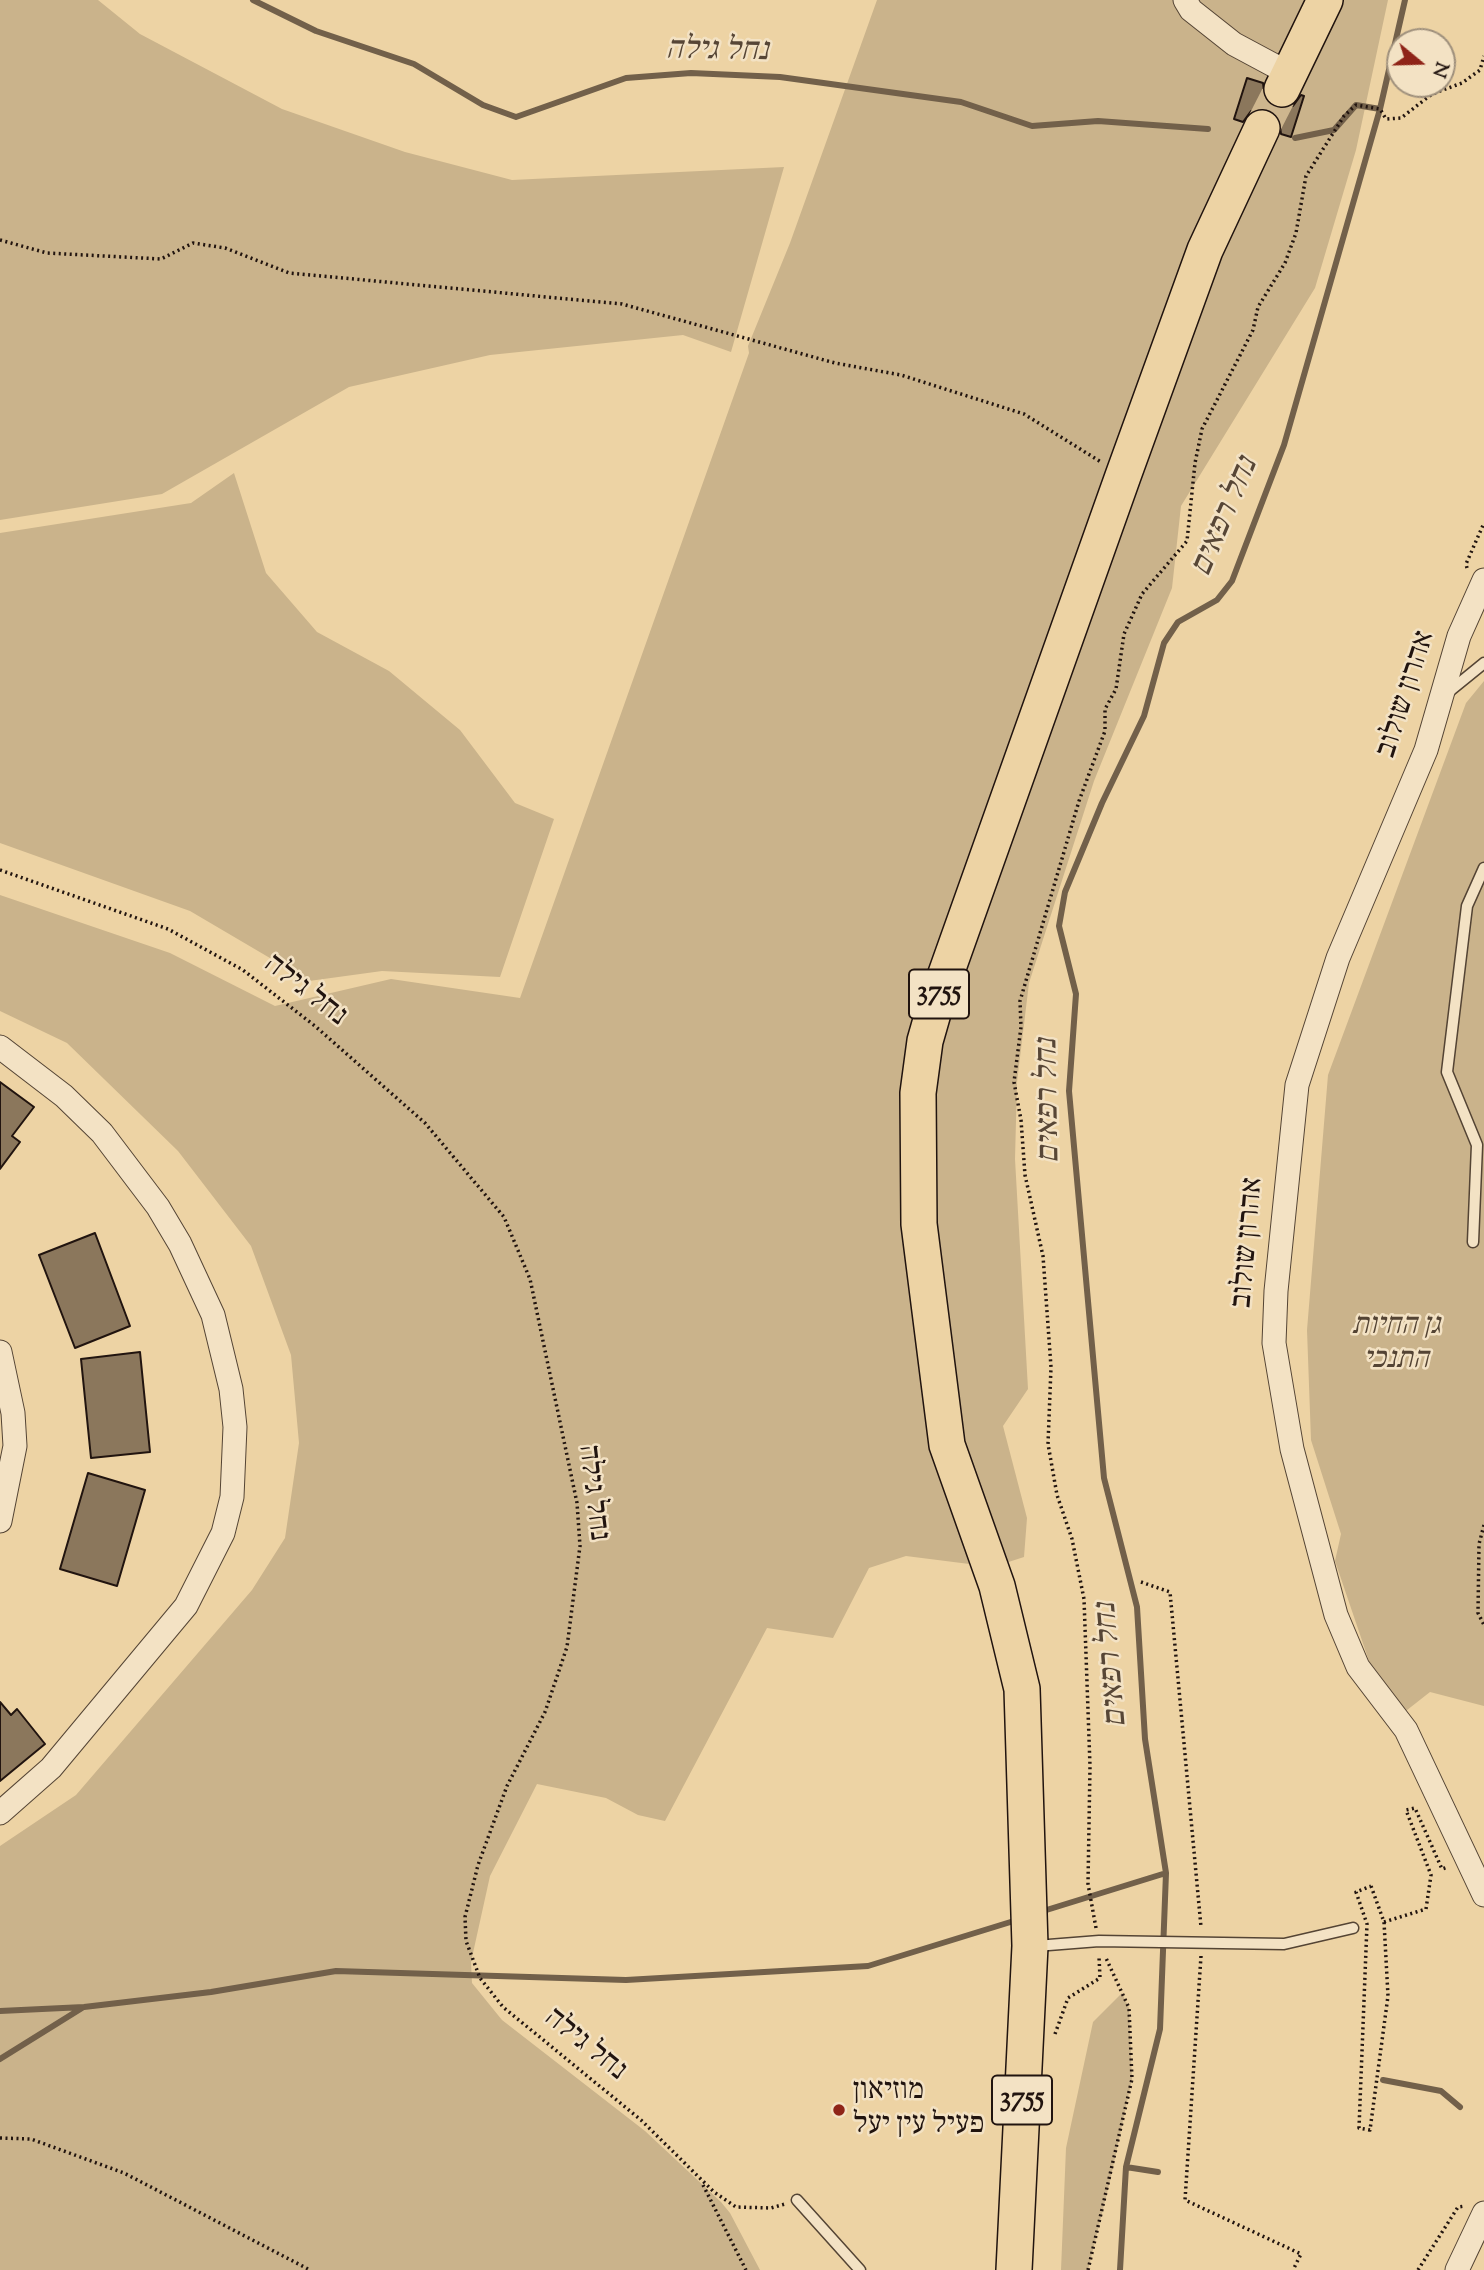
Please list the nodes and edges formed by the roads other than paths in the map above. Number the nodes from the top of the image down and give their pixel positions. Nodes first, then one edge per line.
1 (1185, 0) edge
2 (1325, 0) edge
3 (1286, 81) joint
4 (1262, 128) tunnel mouth
5 (1483, 582) edge
6 (1484, 663) edge
7 (1441, 698) junction
8 (1484, 868) edge
9 (0, 1047) edge
10 (1473, 1242) dead end
11 (0, 1352) edge
12 (0, 1521) edge
13 (0, 1813) edge
14 (1484, 1895) edge
15 (1029, 1926) junction
16 (1353, 1928) dead end
17 (797, 2200) road end
18 (1478, 2209) edge
19 (1476, 2248) edge
20 (860, 2270) edge
21 (1014, 2270) edge
22 (1457, 2270) edge

1 - 3 street
2 - 3 main road
4 - 15 main road, 3755
5 - 7 street, אהרון שולוב
6 - 7 lane
7 - 14 street, אהרון שולוב
8 - 10 lane
9 - 13 street
11 - 12 street
15 - 16 lane
15 - 21 main road, 3755
17 - 20 lane
18 - 19 street
19 - 22 street

